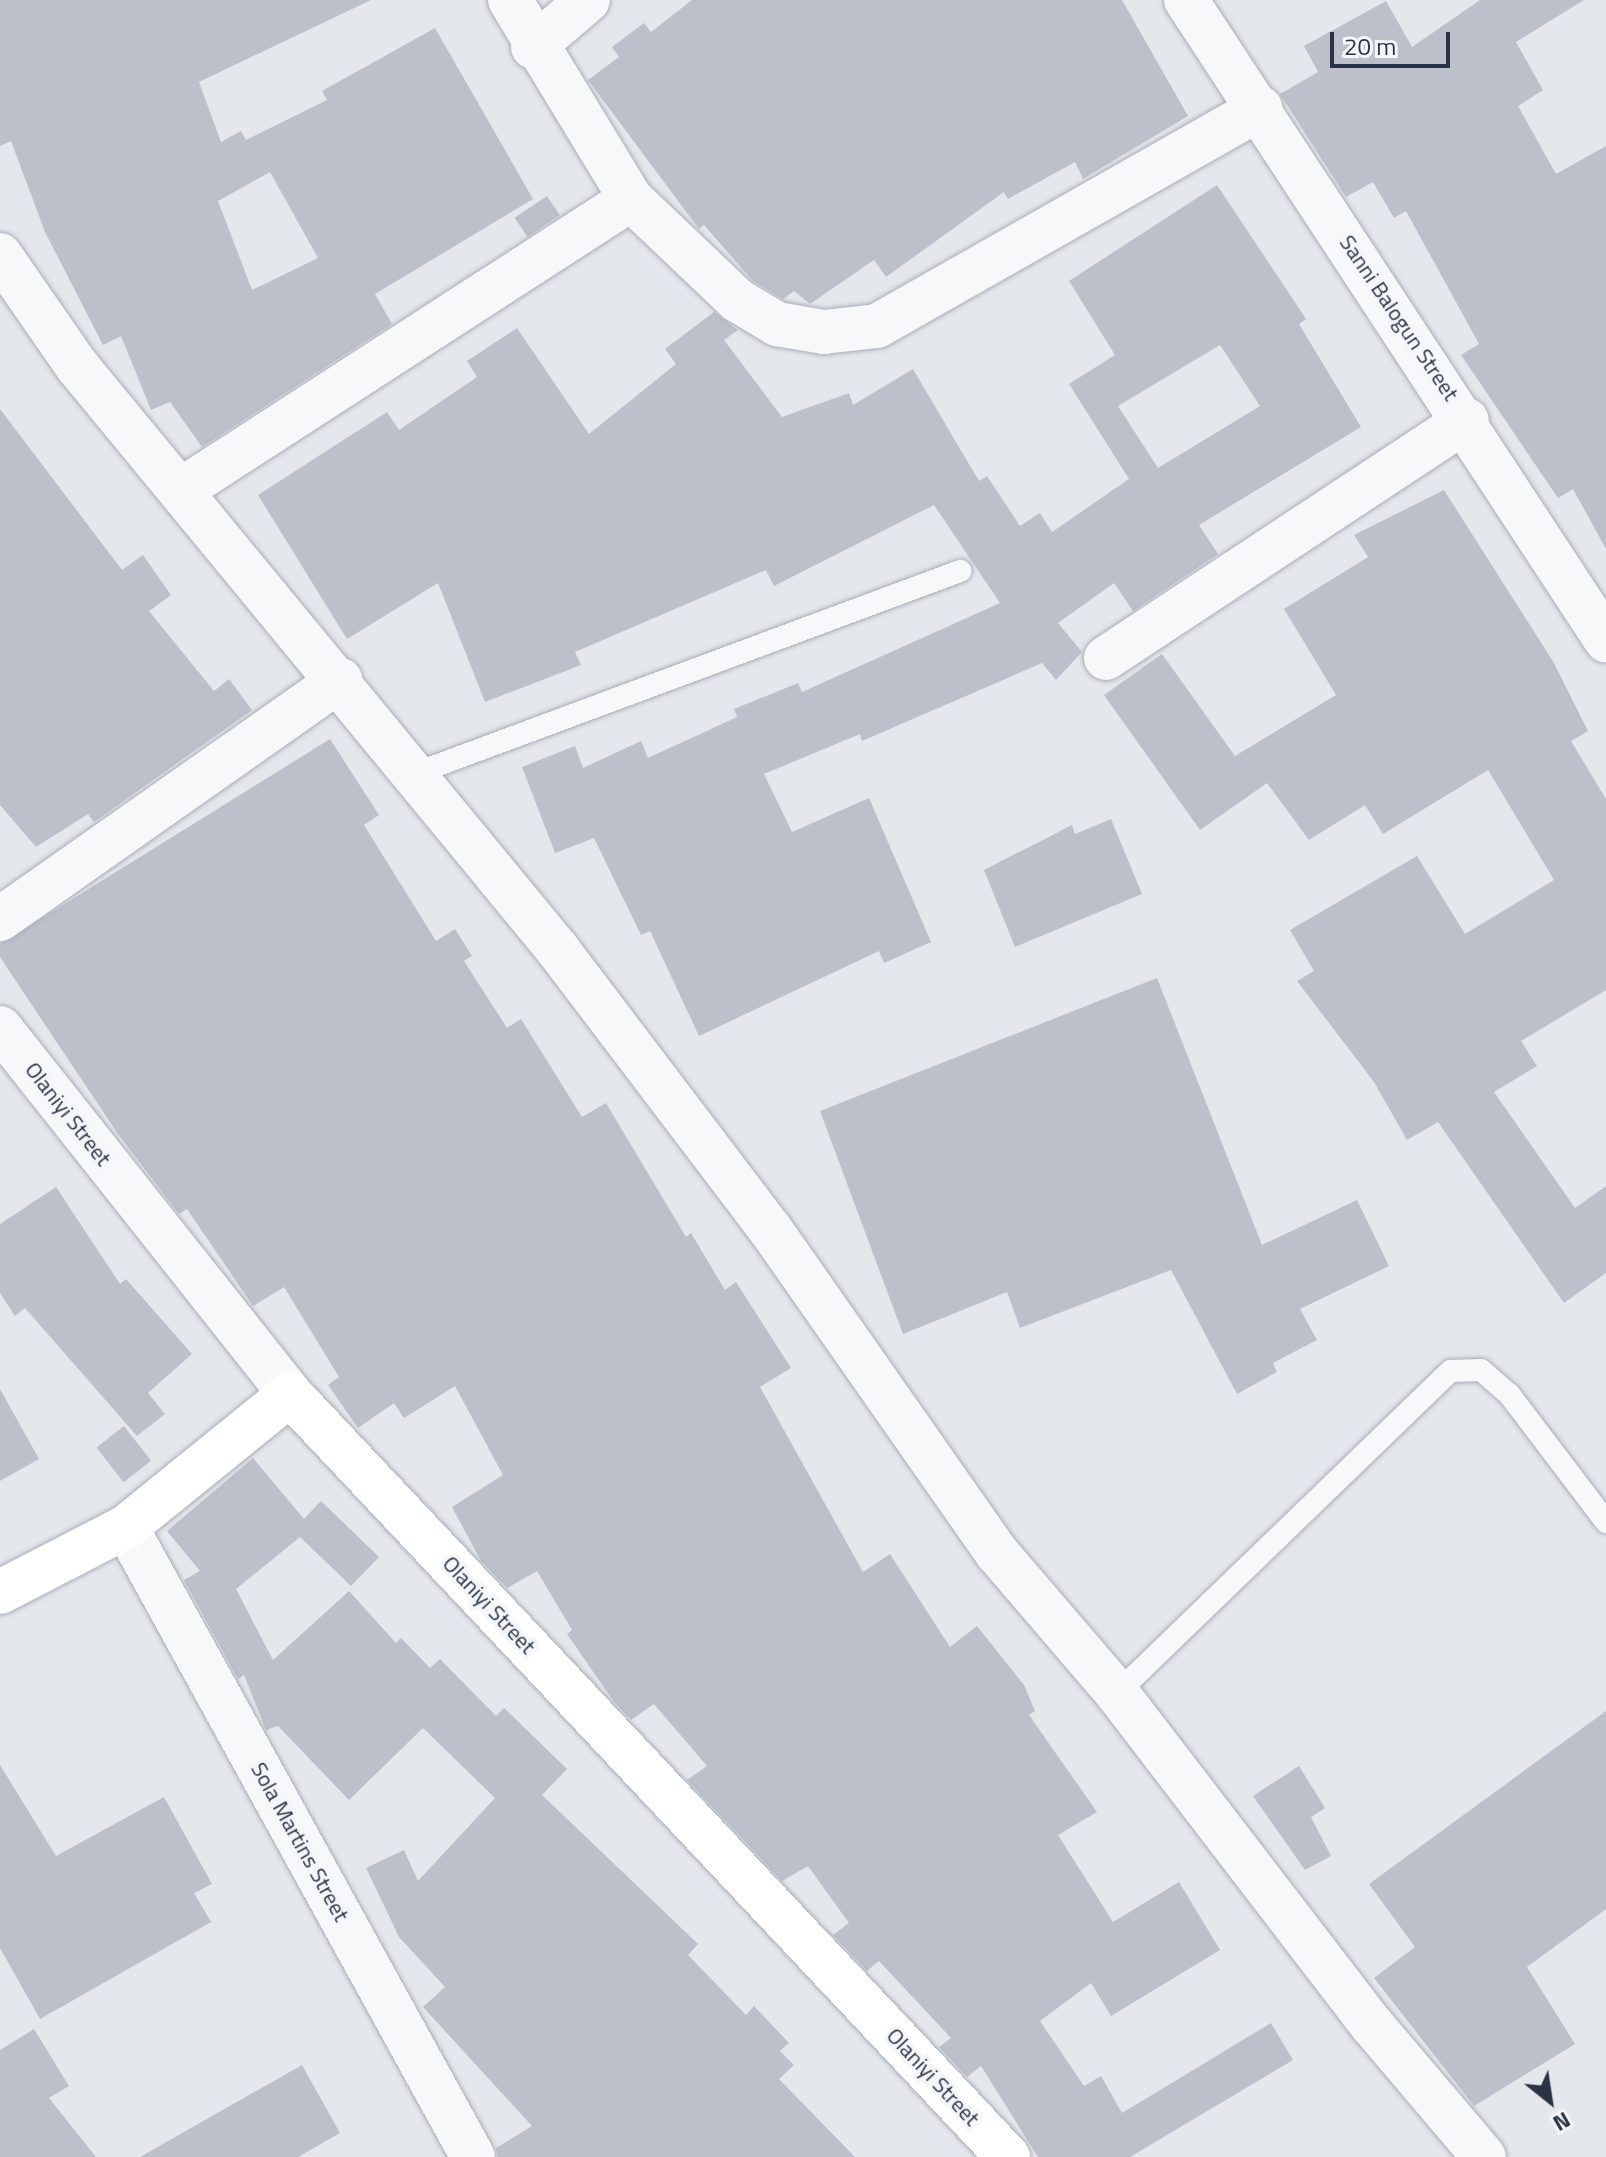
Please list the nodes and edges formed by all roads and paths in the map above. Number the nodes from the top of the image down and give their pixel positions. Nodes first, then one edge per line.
1 (510, 0) edge
2 (588, 0) edge
3 (1186, 0) edge
4 (533, 47) junction
5 (1260, 108) junction
6 (631, 199) junction
7 (0, 255) edge
8 (1467, 420) junction
9 (181, 490) junction
10 (960, 571) dead end
11 (1595, 596) edge
12 (1606, 640) edge
13 (1106, 658) dead end
14 (340, 680) junction
15 (414, 774) junction
16 (0, 919) edge
17 (0, 1028) edge
18 (290, 1394) junction
19 (1606, 1522) edge
20 (126, 1527) junction
21 (0, 1592) edge
22 (1117, 1693) junction
23 (473, 2157) edge
24 (1008, 2157) edge
25 (1484, 2157) edge

1 - 4 street
2 - 4 street
3 - 5 street, Sanni Balogun Street
4 - 6 street
5 - 6 street
5 - 8 street, Sanni Balogun Street
6 - 9 street
7 - 9 street
8 - 11 street, Sanni Balogun Street
8 - 13 street
9 - 14 street
10 - 15 lane
11 - 12 street, Sanni Balogun Street
14 - 15 street
14 - 16 street
15 - 22 street
17 - 18 street, Olaniyi Street
18 - 20 street
18 - 24 street, Olaniyi Street
19 - 22 lane
20 - 21 street
20 - 23 street, Sola Martins Street
22 - 25 street

